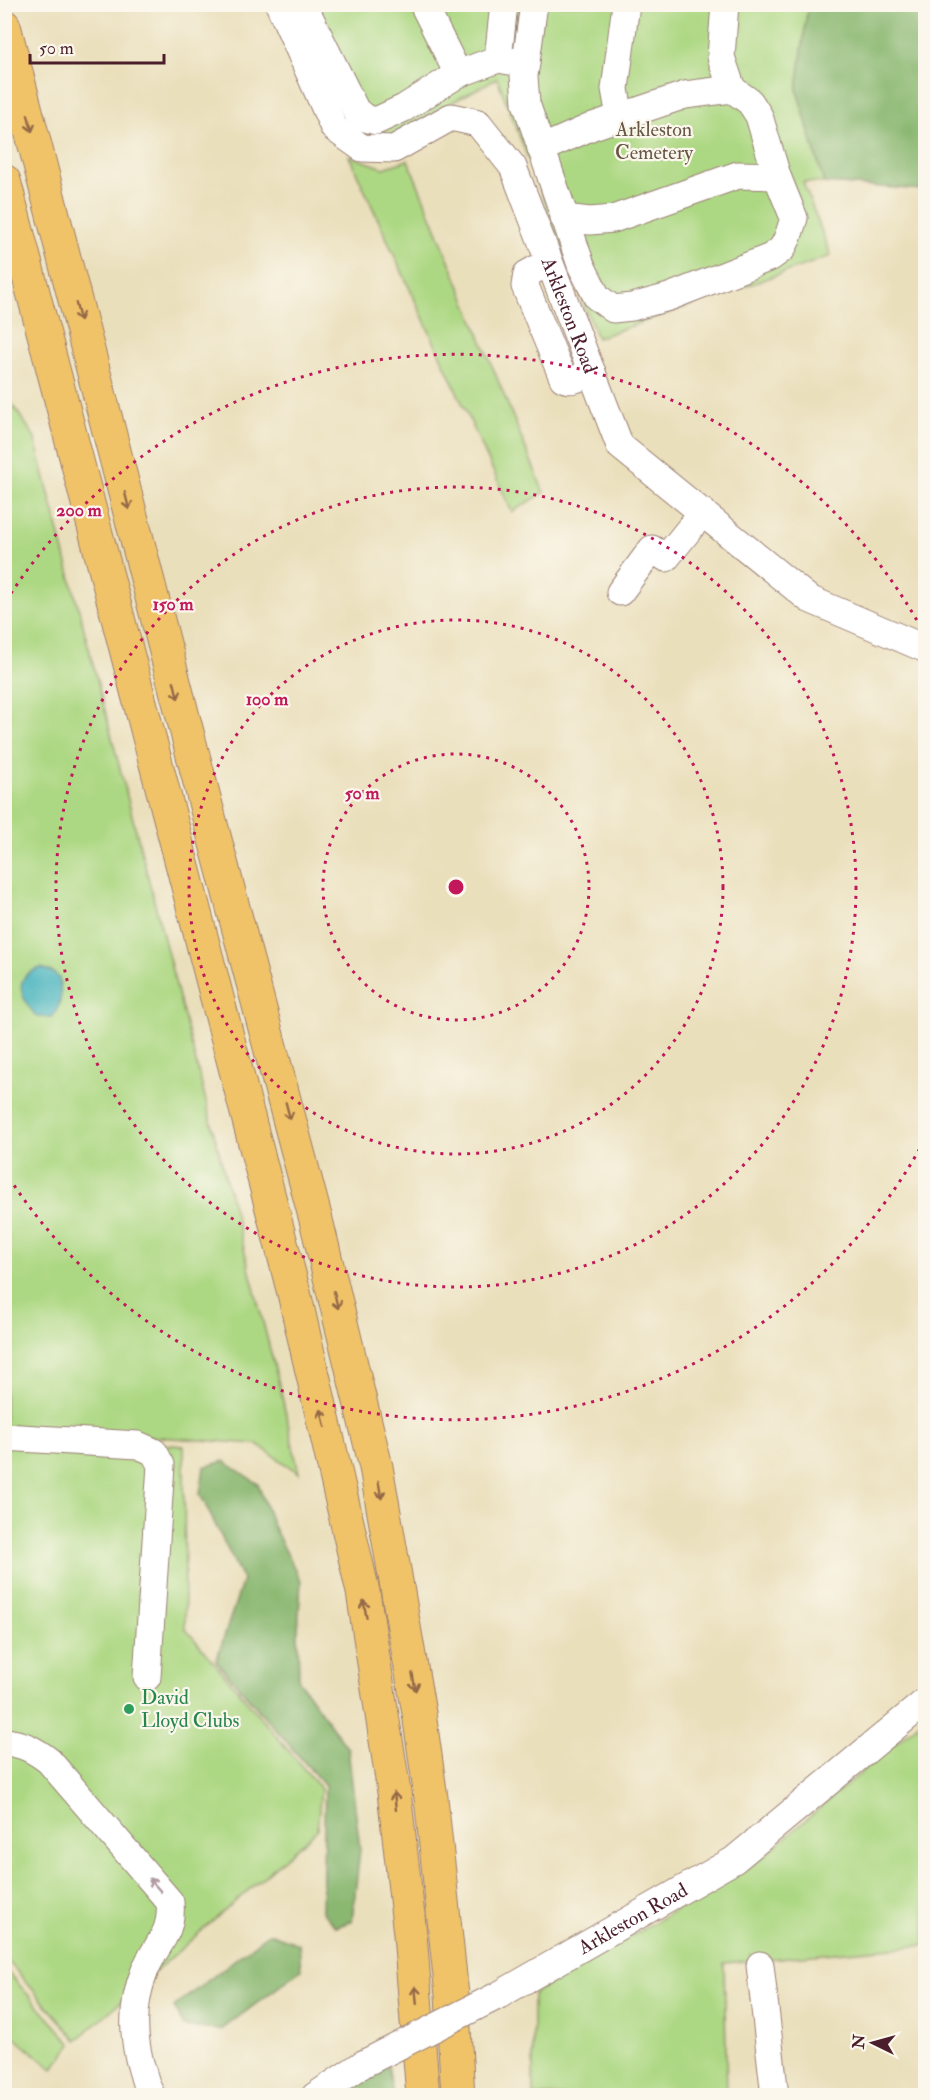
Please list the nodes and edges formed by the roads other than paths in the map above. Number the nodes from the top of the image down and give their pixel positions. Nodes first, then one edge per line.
1 (279, 4) edge
2 (303, 4) edge
3 (423, 4) edge
4 (504, 4) edge
5 (534, 4) edge
6 (626, 4) edge
7 (725, 4) edge
8 (4, 26) edge
9 (721, 57) junction
10 (498, 59) junction
11 (526, 64) junction
12 (458, 74) junction
13 (732, 89) junction
14 (685, 95) junction
15 (620, 117) junction
16 (764, 132) junction
17 (541, 149) junction
18 (738, 175) junction
19 (777, 176) junction
20 (4, 181) edge
21 (564, 218) junction
22 (613, 219) junction
23 (578, 257) junction
24 (703, 512) junction
25 (620, 592) dead end
26 (926, 649) edge
27 (4, 1437) edge
28 (147, 1677) dead end
29 (926, 1701) edge
30 (4, 1742) edge
31 (760, 1965) dead end
32 (152, 2096) edge
33 (315, 2096) edge
34 (423, 2096) edge
35 (458, 2096) edge
36 (775, 2096) edge

1 - 24 street, Arkleston Road
2 - 12 street
3 - 12 street
4 - 10 street
5 - 11 street
6 - 15 street
7 - 9 street
8 -> 35 highway
9 - 13 street
9 - 14 street
10 - 11 street
10 - 12 street
11 - 17 street
13 - 14 street
13 - 16 street
14 - 15 street
15 - 17 street
16 - 18 street
16 - 19 street
17 - 21 street
18 - 19 street
18 - 22 street
19 - 23 street
34 -> 20 highway
21 - 22 street
21 - 23 street
22 - 23 street
24 - 25 street
24 - 26 street, Arkleston Road
27 - 28 street
29 - 33 street, Arkleston Road, bridge
32 -> 30 street
31 - 36 street

